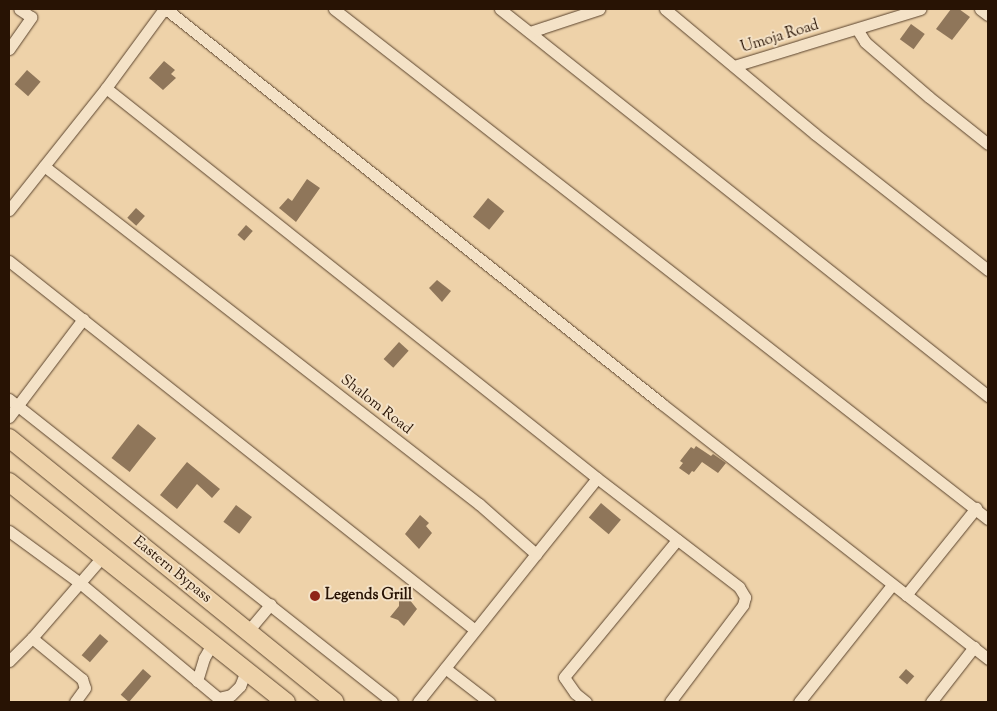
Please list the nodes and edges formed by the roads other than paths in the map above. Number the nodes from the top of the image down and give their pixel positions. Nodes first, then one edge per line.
1 (19, 9) edge
2 (165, 9) edge
3 (334, 9) edge
4 (500, 9) edge
5 (599, 9) edge
6 (665, 9) edge
7 (920, 9) edge
8 (980, 9) edge
9 (34, 13) edge
10 (988, 15) edge
11 (857, 29) junction
12 (530, 32) junction
13 (9, 49) edge
14 (734, 66) junction
15 (106, 88) junction
16 (988, 144) edge
17 (44, 166) junction
18 (9, 210) edge
19 (9, 261) edge
20 (988, 270) edge
21 (83, 319) junction
22 (988, 396) edge
23 (9, 399) edge
24 (18, 406) junction
25 (9, 417) edge
26 (9, 438) edge
27 (597, 478) junction
28 (9, 482) edge
29 (976, 508) junction
30 (988, 518) edge
31 (9, 531) edge
32 (676, 540) junction
33 (536, 554) junction
34 (102, 556) junction
35 (80, 583) junction
36 (892, 585) junction
37 (906, 595) junction
38 (271, 604) junction
39 (475, 630) junction
40 (248, 631) junction
41 (32, 638) junction
42 (212, 644) junction
43 (974, 647) junction
44 (988, 659) edge
45 (9, 661) edge
46 (445, 668) junction
47 (246, 671) junction
48 (197, 681) junction
49 (220, 700) edge
50 (75, 702) edge
51 (286, 702) edge
52 (335, 702) edge
53 (392, 702) edge
54 (418, 702) edge
55 (489, 702) edge
56 (586, 702) edge
57 (670, 702) edge
58 (799, 702) edge
59 (931, 702) edge

1 - 9 street
2 - 15 street
2 - 36 street
3 - 29 street
4 - 12 street
5 - 12 street
6 - 14 street
7 - 11 street, Umoja Road
8 - 10 street
9 - 13 street
11 - 14 street, Umoja Road
11 - 16 street
12 - 22 street
14 - 20 street
15 - 17 street
15 - 27 street
17 - 18 street
17 - 33 street, Shalom Road
19 - 21 street
21 - 24 street
21 - 39 street
23 - 24 street
24 - 25 street
24 - 38 street
26 - 40 main road, Eastern Bypass
27 - 32 street
27 - 33 street
28 - 34 main road
29 - 30 street
29 - 37 street
31 - 35 street
32 - 56 street
32 - 57 street
33 - 39 street
34 - 35 street
34 - 42 main road
35 - 41 street
35 - 48 street
36 - 37 street
36 - 58 street
37 - 43 street
38 - 40 street
38 - 53 street
39 - 46 street
40 - 52 main road, Eastern Bypass
41 - 45 street
41 - 50 street
42 - 47 main road
42 - 48 street
43 - 44 street
43 - 59 street
46 - 54 street
46 - 55 street
47 - 49 street
47 - 51 main road
48 - 49 street

